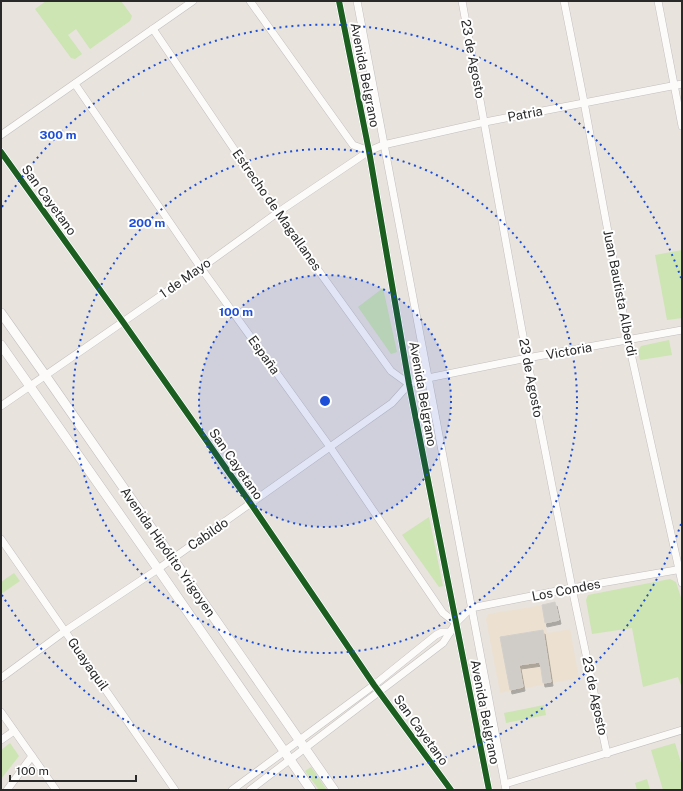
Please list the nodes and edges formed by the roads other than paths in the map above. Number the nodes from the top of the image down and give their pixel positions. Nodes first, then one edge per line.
1 (193, 1) edge
2 (250, 1) edge
3 (339, 1) edge
4 (357, 1) edge
5 (462, 1) edge
6 (564, 1) edge
7 (658, 1) edge
8 (153, 29) junction
9 (75, 84) junction
10 (682, 84) edge
11 (674, 86) junction
12 (584, 102) junction
13 (484, 122) junction
14 (682, 126) edge
15 (1, 135) edge
16 (383, 145) junction
17 (369, 151) junction
18 (1, 152) edge
19 (277, 213) junction
20 (200, 268) junction
21 (1, 313) edge
22 (123, 322) junction
23 (682, 330) edge
24 (628, 340) junction
25 (1, 345) edge
26 (527, 358) junction
27 (46, 375) junction
28 (428, 378) junction
29 (409, 384) junction
30 (29, 386) junction
31 (1, 406) edge
32 (330, 447) junction
33 (251, 504) junction
34 (1, 539) edge
35 (172, 559) junction
36 (158, 569) junction
37 (680, 570) edge
38 (682, 583) edge
39 (572, 588) junction
40 (472, 608) junction
41 (456, 623) junction
42 (65, 631) junction
43 (450, 632) junction
44 (1, 678) edge
45 (374, 685) junction
46 (379, 692) junction
47 (1, 712) edge
48 (682, 730) edge
49 (14, 731) junction
50 (1, 740) edge
51 (300, 741) junction
52 (305, 749) junction
53 (607, 754) junction
54 (32, 756) junction
55 (286, 756) junction
56 (505, 787) edge
57 (7, 790) edge
58 (56, 790) edge
59 (175, 790) edge
60 (232, 790) edge
61 (250, 790) edge
62 (310, 790) edge
63 (334, 790) edge
64 (451, 790) edge
65 (489, 790) edge

1 - 8 street
2 - 17 street
3 - 17 street, Avenida Belgrano
4 - 16 street, Avenida Belgrano
5 - 13 street, 23 de Agosto
6 - 12 street, Juan Bautista Alberdi
7 - 11 street
8 - 9 street
8 - 19 street, Estrecho de Magallanes
9 - 15 street
9 - 20 street, España
10 - 11 street, Patria
11 - 12 street, Patria
11 - 14 street
12 - 13 street, Patria
12 - 24 street, Juan Bautista Alberdi
13 - 16 street, Patria
13 - 26 street, 23 de Agosto
16 - 17 street, Patria
16 - 28 street, Avenida Belgrano
17 - 19 street, 1 de Mayo
17 - 29 street, Avenida Belgrano
18 - 22 street, San Cayetano
19 - 20 street, 1 de Mayo
19 - 29 street, Estrecho de Magallanes
20 - 22 street, 1 de Mayo
20 - 32 street, España
21 - 27 street, Avenida Hipólito Yrigoyen
22 - 27 street, 1 de Mayo
22 - 33 street, San Cayetano
23 - 24 street, Victoria
24 - 26 street, Victoria
24 - 37 street, Juan Bautista Alberdi
25 - 30 street, Avenida Hipólito Yrigoyen
26 - 28 street, Victoria
26 - 39 street, 23 de Agosto
27 - 30 street, 1 de Mayo
27 - 35 street, Avenida Hipólito Yrigoyen
28 - 29 street, Victoria
28 - 40 street, Avenida Belgrano
29 - 32 street, Cabildo
29 - 41 street, Avenida Belgrano
30 - 31 street, 1 de Mayo
30 - 36 street, Avenida Hipólito Yrigoyen
32 - 33 street, Cabildo
32 - 41 street, España
33 - 35 street, Cabildo
33 - 45 street, San Cayetano
34 - 42 street, Guayaquil
35 - 36 street, Cabildo
35 - 51 street, Avenida Hipólito Yrigoyen
36 - 42 street, Cabildo
36 - 55 street, Avenida Hipólito Yrigoyen
37 - 38 street, Juan Bautista Alberdi
37 - 39 street, Los Condes
39 - 40 street, Los Condes
39 - 53 street, 23 de Agosto
40 - 41 street
40 - 56 street, Avenida Belgrano
41 - 43 street
41 - 65 street, Avenida Belgrano
42 - 44 street, Cabildo
42 - 59 street, Guayaquil
43 - 45 street
43 - 46 street
45 - 46 street, San Cayetano
45 - 51 street
46 - 52 street
46 - 64 street, San Cayetano
47 - 49 street
48 - 53 street
49 - 50 street
49 - 54 street
51 - 52 street, Avenida Hipólito Yrigoyen
51 - 55 street
52 - 55 street
52 - 63 street, Avenida Hipólito Yrigoyen
53 - 56 street
54 - 57 street
54 - 58 street
55 - 60 street
55 - 61 street
55 - 62 street, Avenida Hipólito Yrigoyen

